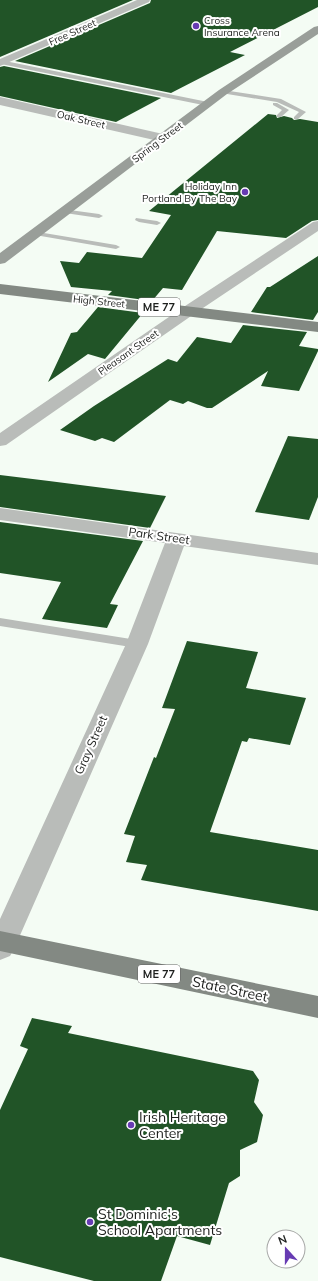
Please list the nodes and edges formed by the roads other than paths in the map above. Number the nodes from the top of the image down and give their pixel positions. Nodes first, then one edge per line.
1 (144, 0) edge
2 (318, 29) edge
3 (1, 63) edge
4 (216, 98) junction
5 (0, 101) edge
6 (279, 116) dead end
7 (296, 118) dead end
8 (163, 138) junction
9 (65, 211) junction
10 (99, 216) dead end
11 (139, 220) dead end
12 (157, 222) dead end
13 (318, 225) edge
14 (35, 234) junction
15 (116, 247) dead end
16 (0, 260) edge
17 (0, 289) edge
18 (188, 311) junction
19 (318, 327) edge
20 (0, 442) edge
21 (0, 514) edge
22 (177, 538) junction
23 (318, 559) edge
24 (0, 622) edge
25 (137, 644) junction
26 (1, 944) edge
27 (318, 1007) edge

1 - 3 street, Free Street
2 - 4 street, Spring Street
3 - 4 lane
4 - 6 lane
4 - 7 lane
4 - 8 street, Spring Street
5 - 8 street, Oak Street
8 - 9 street, Spring Street
9 - 10 lane
9 - 14 street, Spring Street
11 - 12 lane
13 - 18 street, Pleasant Street
14 - 15 lane
14 - 16 street, Spring Street
17 - 18 main road, High Street / ME 77
18 - 19 main road, High Street / ME 77
18 - 20 street, Pleasant Street
21 - 22 street, Park Street
22 - 23 street, Park Street
22 - 25 street, Gray Street
24 - 25 lane
25 - 26 street, Gray Street
26 - 27 main road, State Street / ME 77

